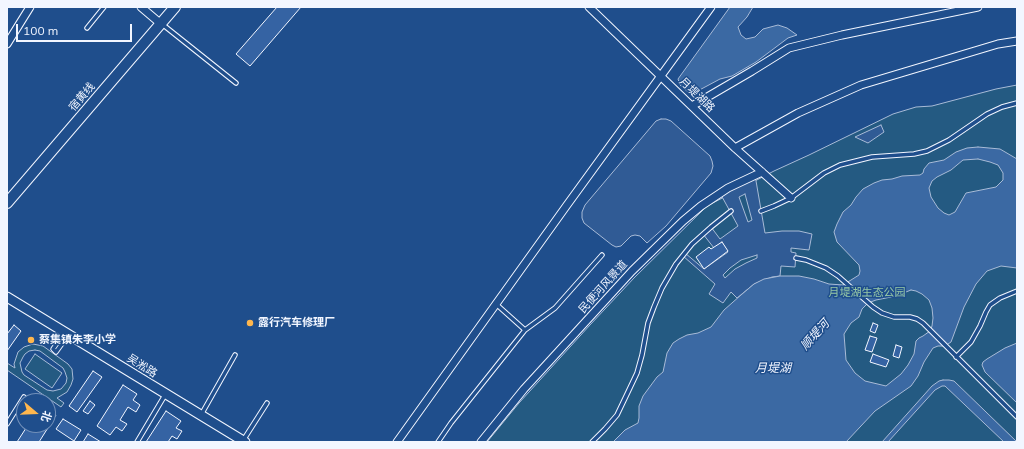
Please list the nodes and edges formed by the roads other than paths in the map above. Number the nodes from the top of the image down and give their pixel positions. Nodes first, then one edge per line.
1 (30, 7) edge
2 (104, 7) edge
3 (141, 7) edge
4 (175, 7) edge
5 (589, 7) edge
6 (711, 7) edge
7 (978, 7) edge
8 (161, 24) junction
9 (87, 28) dead end
10 (1017, 41) edge
11 (7, 44) edge
12 (661, 77) junction
13 (236, 83) dead end
14 (1017, 103) edge
15 (692, 106) junction
16 (735, 148) junction
17 (762, 172) junction
18 (790, 198) junction
19 (7, 203) edge
20 (731, 211) dead end
21 (761, 211) dead end
22 (602, 255) dead end
23 (796, 258) dead end
24 (1017, 291) edge
25 (7, 297) edge
26 (496, 304) junction
27 (525, 330) junction
28 (67, 333) junction
29 (235, 355) dead end
30 (956, 357) junction
31 (166, 394) junction
32 (267, 403) dead end
33 (16, 410) edge
34 (201, 416) junction
35 (1017, 417) edge
36 (7, 424) edge
37 (137, 442) edge
38 (243, 442) edge
39 (397, 442) edge
40 (438, 442) edge
41 (481, 442) edge
42 (592, 442) edge

1 - 11 street
2 - 9 lane
3 - 8 street
4 - 8 main road, 宿黄线
5 - 12 street, 月堤湖路
6 - 12 street
7 - 15 street
8 - 13 lane
8 - 19 main road, 宿黄线
10 - 16 street
12 - 15 street, 月堤湖路
12 - 26 street
14 - 18 lane
15 - 16 street, 月堤湖路
16 - 17 street, 月堤湖路
17 - 18 street, 月堤湖路
17 - 41 street, 民便河风景道
18 - 21 lane
20 - 42 lane
22 - 27 lane
23 - 30 lane
24 - 30 lane
25 - 28 street, 吴淞路
26 - 27 lane
26 - 39 street
27 - 40 lane
28 - 28 lane
28 - 31 street, 吴淞路
29 - 34 lane
30 - 35 lane
31 - 34 street, 吴淞路
31 - 37 lane
32 - 38 lane
33 - 36 lane
34 - 38 street, 吴淞路

